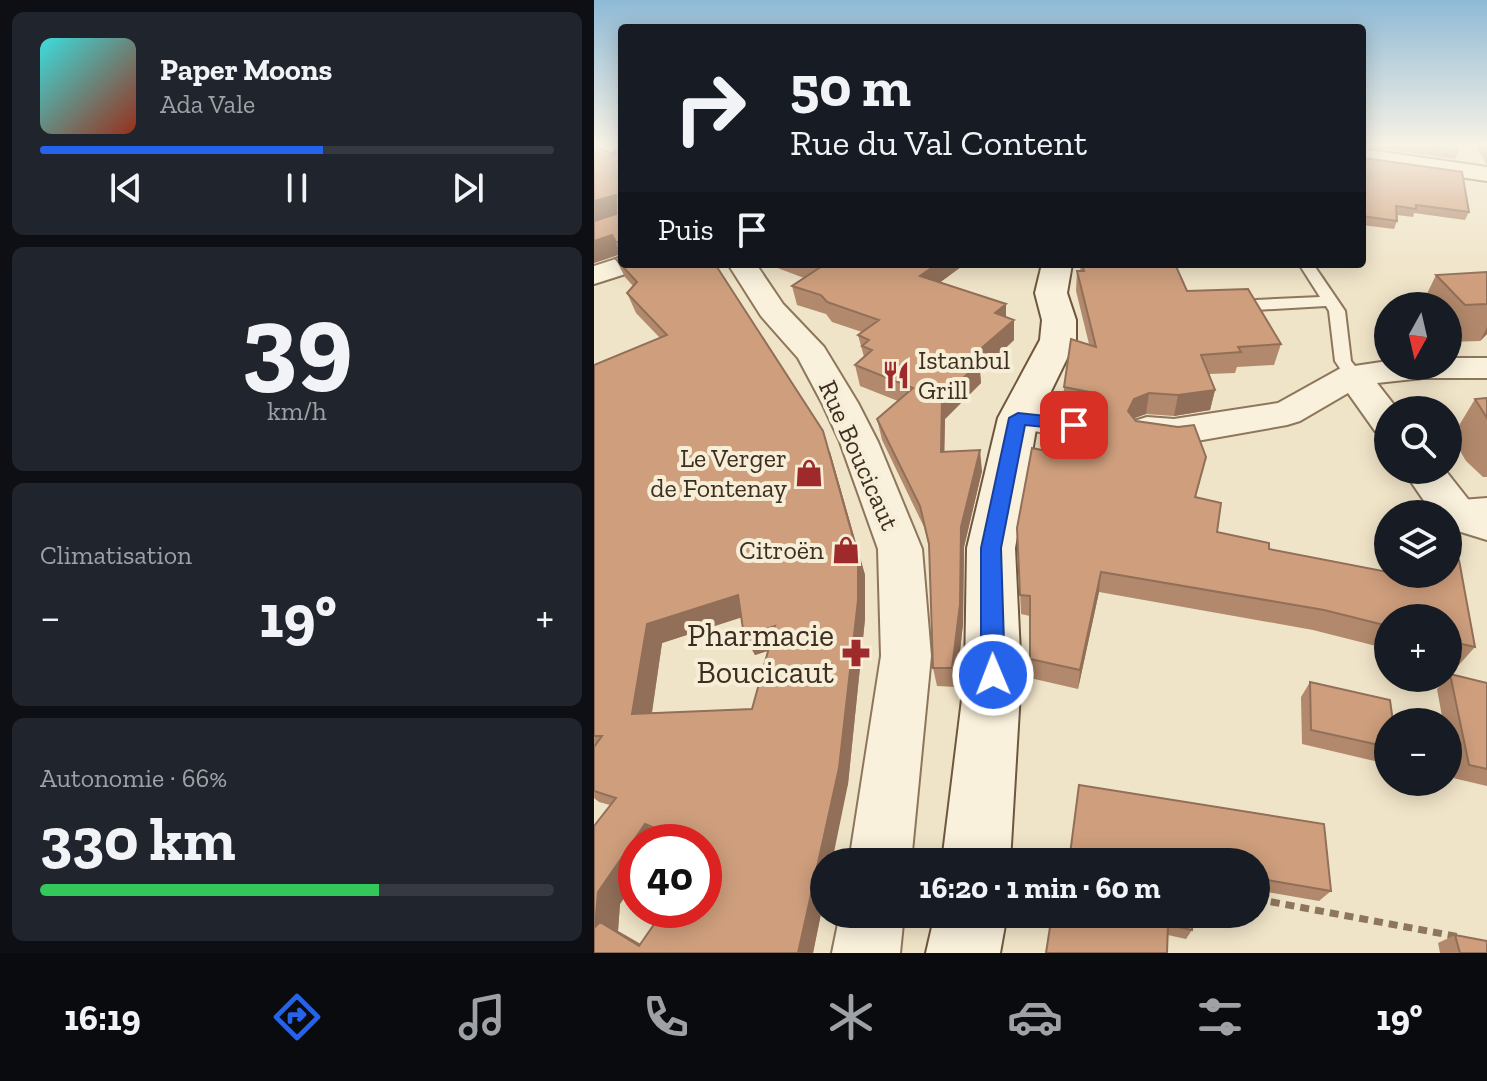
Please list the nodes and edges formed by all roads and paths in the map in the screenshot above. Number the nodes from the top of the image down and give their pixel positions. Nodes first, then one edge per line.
1 (618, 267) edge
2 (745, 268) edge
3 (1056, 268) edge
4 (1309, 268) edge
5 (594, 275) edge
6 (1330, 301) junction
7 (1256, 305) edge
8 (1487, 368) edge
9 (1353, 375) junction
10 (1374, 403) edge
11 (1018, 418) junction
12 (1074, 425) edge
13 (1147, 430) edge
14 (1441, 484) edge
15 (1469, 506) edge
16 (1487, 524) edge
17 (882, 848) edge
18 (977, 848) edge
19 (1270, 902) edge
20 (870, 928) edge
21 (968, 928) edge
22 (1472, 939) edge
23 (866, 953) edge
24 (963, 953) edge

1 - 5 street
2 - 17 street, Rue Boucicaut
3 - 11 street
4 - 6 lane
6 - 7 lane
6 - 9 lane
8 - 9 street
9 - 10 street
9 - 13 street
11 - 12 street
11 - 18 street
14 - 15 street
15 - 16 street
19 - 22 path
20 - 23 street
21 - 24 street

